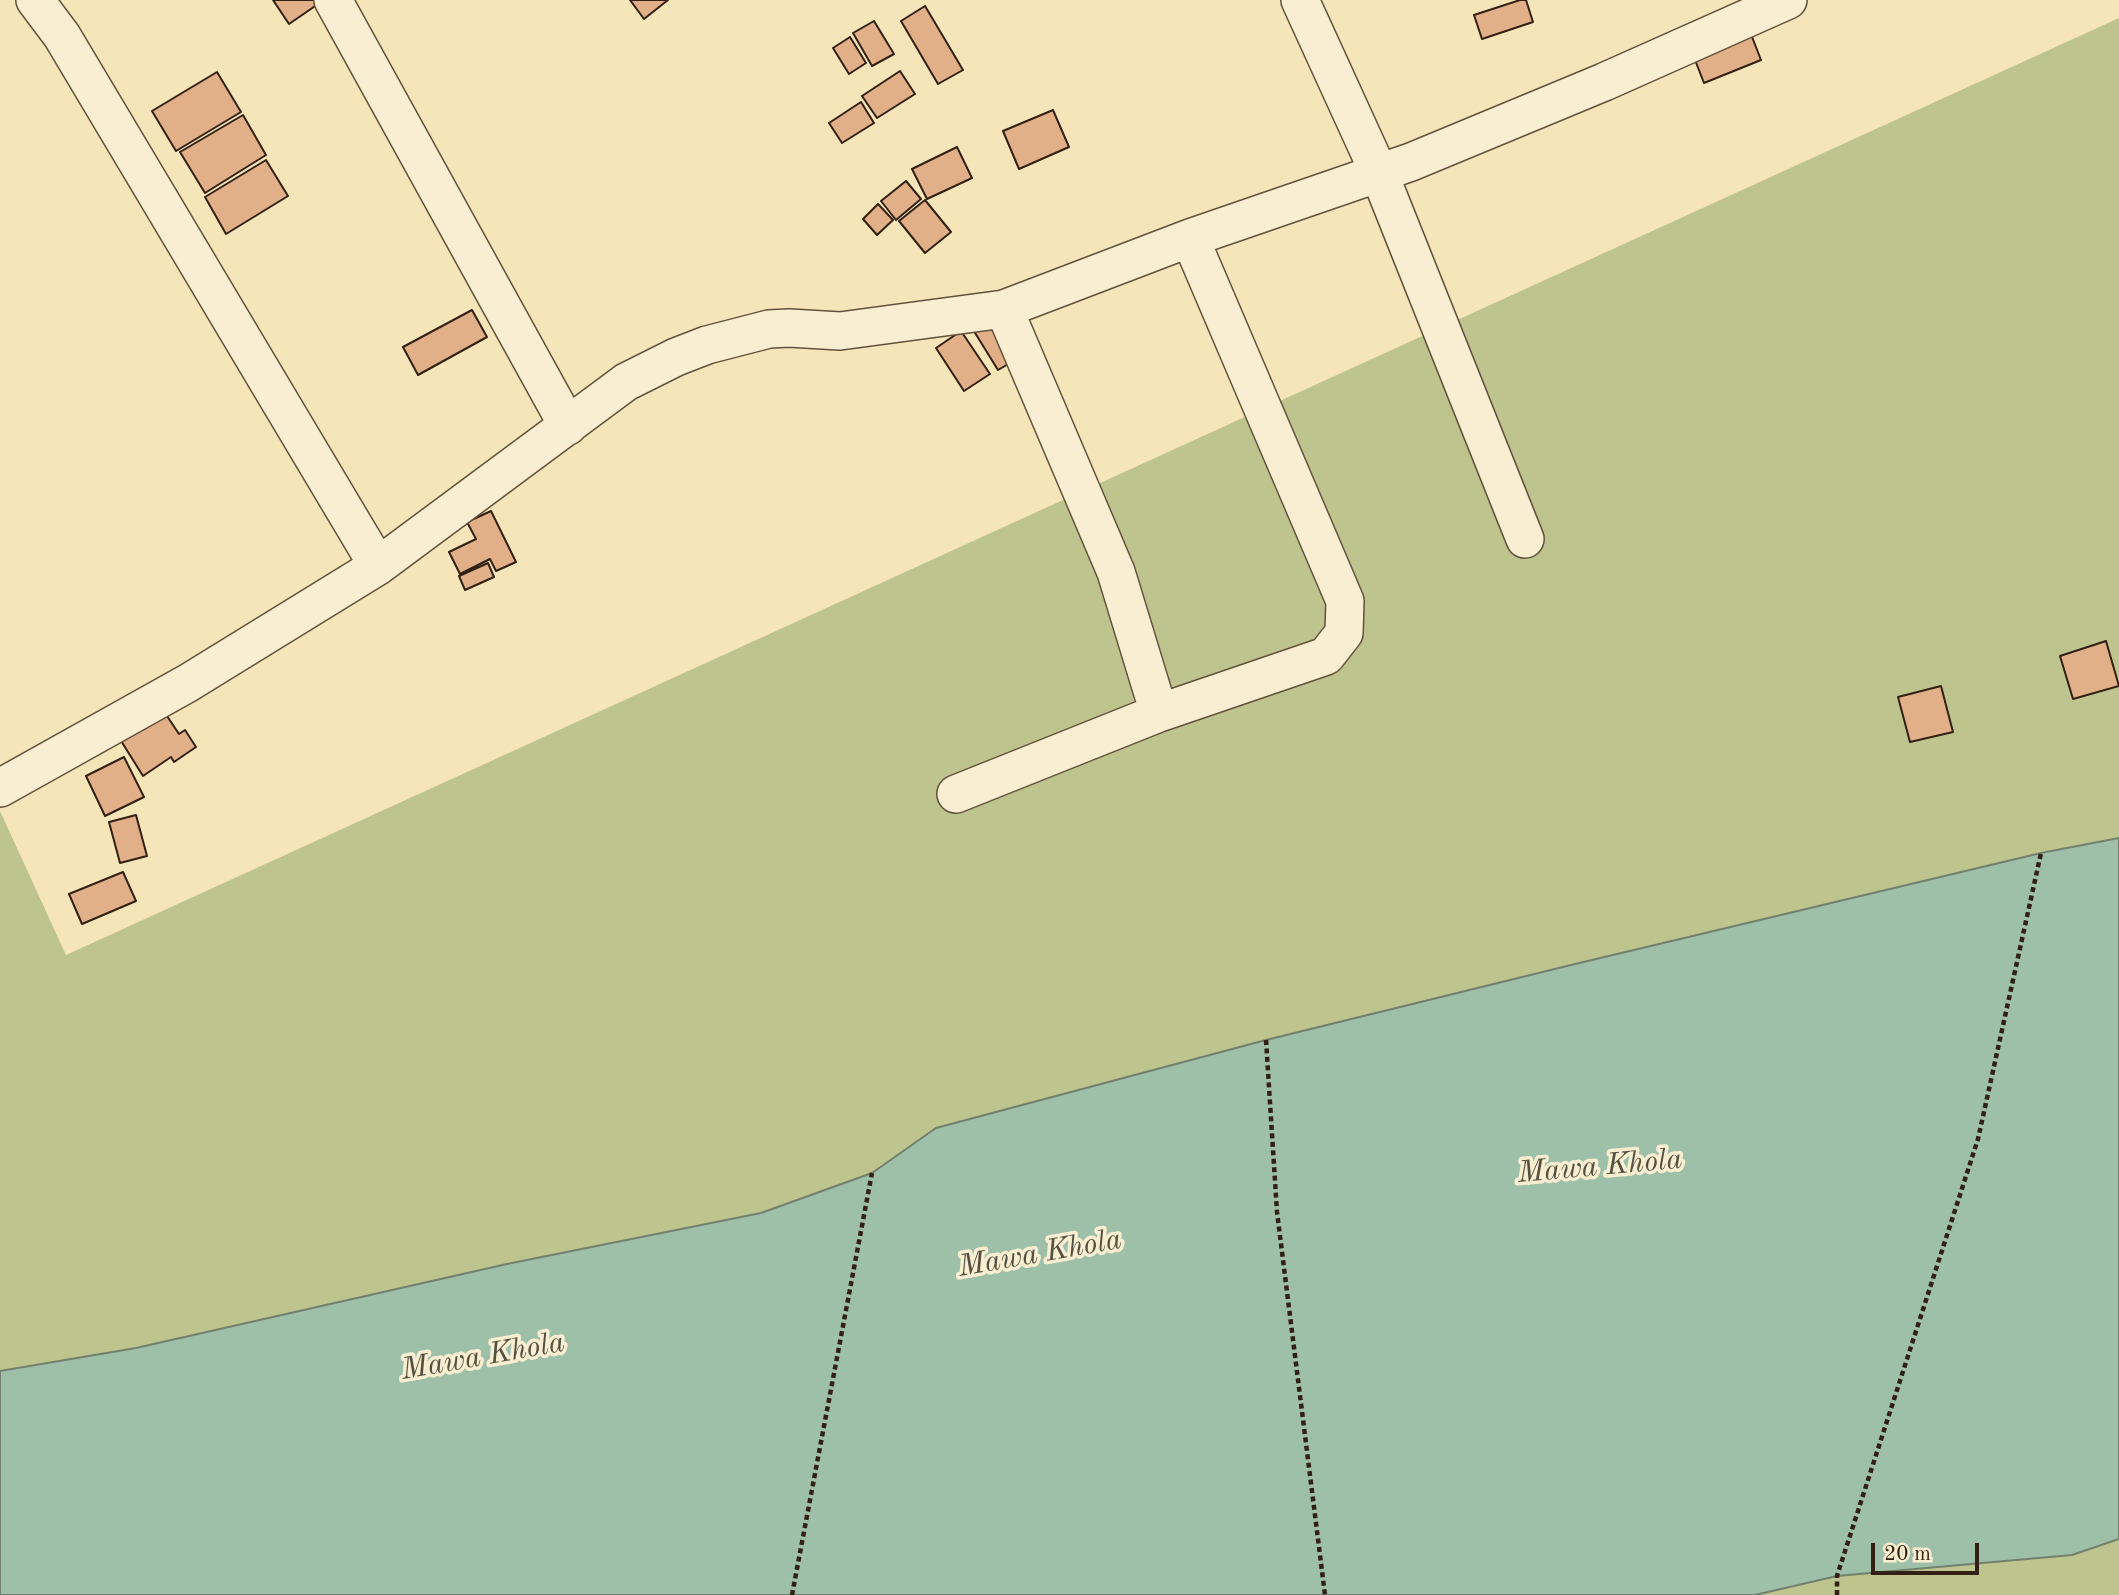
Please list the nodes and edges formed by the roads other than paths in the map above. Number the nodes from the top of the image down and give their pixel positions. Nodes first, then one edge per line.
1 (34, 0) edge
2 (333, 0) edge
3 (1300, 0) edge
4 (1788, 0) edge
5 (1379, 173) junction
6 (1190, 238) junction
7 (1004, 309) junction
8 (568, 426) junction
9 (1525, 539) dead end
10 (378, 566) junction
11 (1158, 713) junction
12 (0, 788) edge
13 (957, 794) dead end

1 - 10 street
2 - 8 street
3 - 5 street
4 - 5 street
5 - 6 street
5 - 9 street
6 - 7 street
6 - 11 street
7 - 8 street
7 - 11 street
8 - 10 street
10 - 12 street
11 - 13 street

